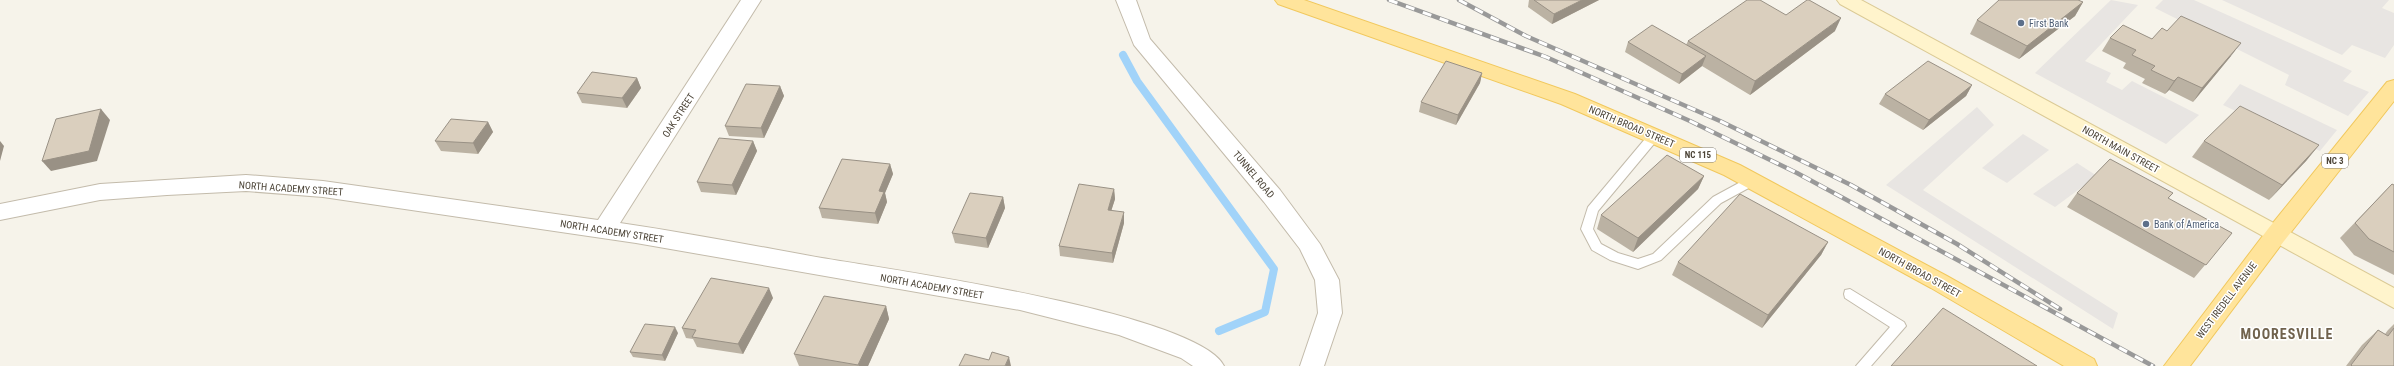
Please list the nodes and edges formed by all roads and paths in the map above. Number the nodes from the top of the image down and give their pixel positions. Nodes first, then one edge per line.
1 (751, 0) edge
2 (1126, 0) edge
3 (1285, 0) edge
4 (1847, 0) edge
5 (2394, 87) edge
6 (1654, 136) junction
7 (1752, 181) junction
8 (0, 212) edge
9 (604, 230) junction
10 (2276, 235) junction
11 (1850, 294) dead end
12 (2394, 299) edge
13 (1212, 366) edge
14 (1312, 366) edge
15 (1863, 366) edge
16 (2085, 366) edge
17 (2176, 366) edge

1 - 9 street, OAK STREET
2 - 14 street, TUNNEL ROAD
3 - 6 main road, NORTH BROAD STREET / NC 115
4 - 10 main road, NORTH MAIN STREET
5 - 10 main road, NC 3
6 - 7 main road, NORTH BROAD STREET / NC 115
6 - 7 lane
7 - 16 main road, NORTH BROAD STREET / NC 115
8 - 9 street, NORTH ACADEMY STREET
9 - 13 street, NORTH ACADEMY STREET
10 - 12 main road, NORTH MAIN STREET
10 - 17 main road, WEST IREDELL AVENUE / NC 3
11 - 15 lane

